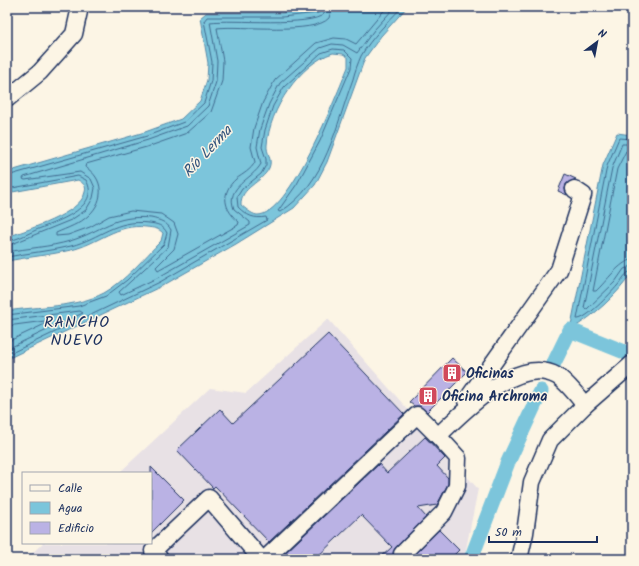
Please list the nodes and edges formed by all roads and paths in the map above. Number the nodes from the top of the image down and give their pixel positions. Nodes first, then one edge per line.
1 (80, 7) edge
2 (7, 99) edge
3 (574, 189) dead end
4 (632, 364) edge
5 (585, 405) junction
6 (443, 432) junction
7 (402, 554) dead end
8 (160, 559) edge
9 (261, 559) edge
10 (265, 559) edge
11 (519, 559) edge

1 - 2 street
3 - 6 street
4 - 5 street
5 - 6 street
5 - 11 street
6 - 7 street
6 - 10 street
8 - 9 street

